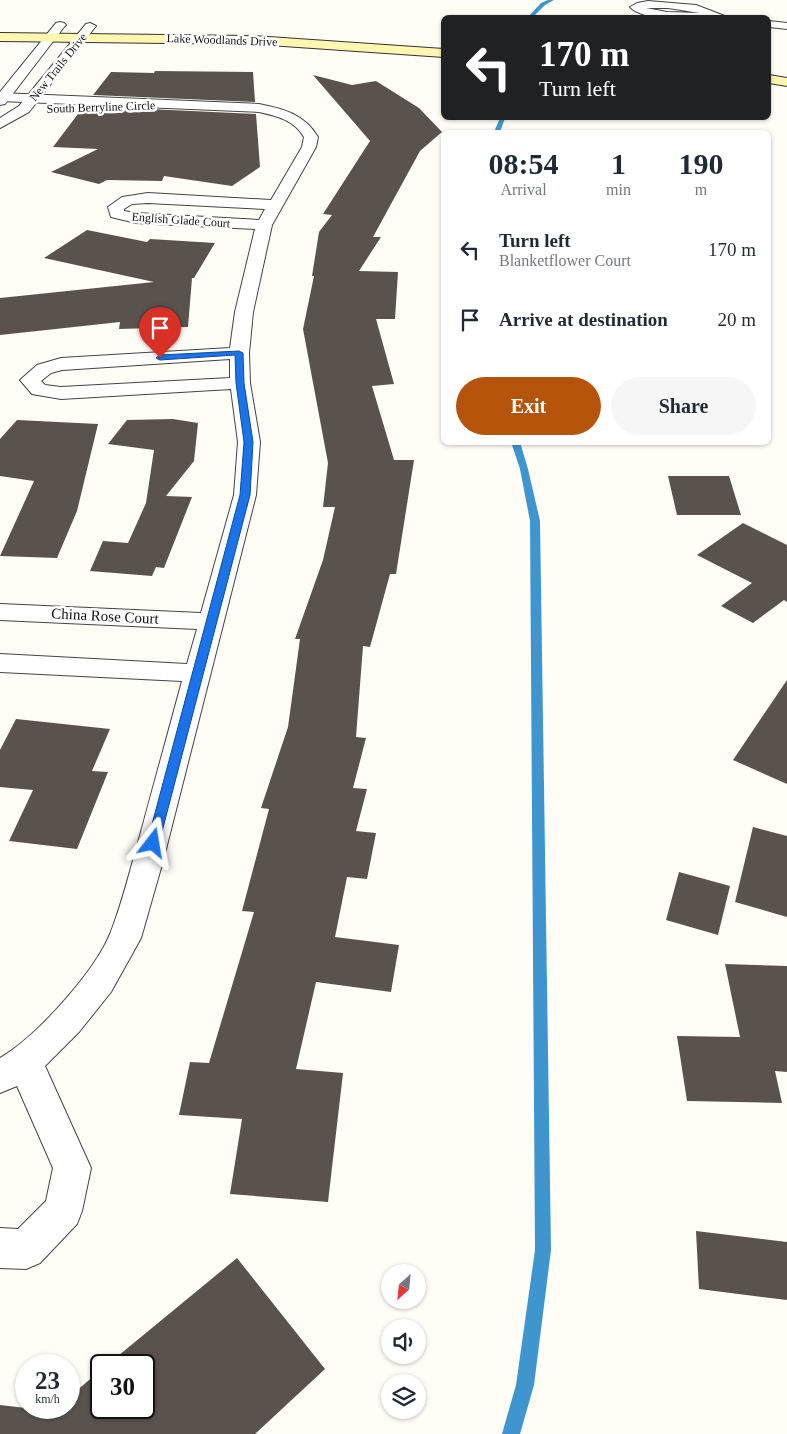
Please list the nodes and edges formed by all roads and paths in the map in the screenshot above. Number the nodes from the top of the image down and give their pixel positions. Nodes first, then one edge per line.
1 (672, 15) edge
2 (717, 15) edge
3 (771, 24) edge
4 (44, 25) dead end
5 (60, 25) junction
6 (95, 26) joint
7 (787, 26) edge
8 (0, 37) edge
9 (51, 38) junction
10 (82, 38) junction
11 (441, 53) edge
12 (771, 79) edge
13 (787, 82) edge
14 (1, 101) edge
15 (29, 103) junction
16 (0, 124) edge
17 (275, 205) junction
18 (264, 225) junction
19 (239, 353) junction
20 (240, 383) junction
21 (0, 612) edge
22 (210, 621) junction
23 (0, 663) edge
24 (197, 673) junction
25 (13, 1069) edge
26 (0, 1248) edge

1 - 2 street
3 - 7 street
4 - 5 main road
5 - 6 main road
5 - 9 street, New Trails Drive
6 - 10 street, New Trails Drive
8 - 9 main road, Lake Woodlands Drive
9 - 10 main road, Lake Woodlands Drive
9 - 14 street, New Trails Drive
10 - 11 main road, Lake Woodlands Drive
10 - 15 street, New Trails Drive
12 - 13 main road
14 - 15 street, South Berryline Circle
15 - 16 street, New Trails Drive
15 - 17 street, South Berryline Circle
17 - 18 street, South Berryline Circle
17 - 18 street, English Glade Court
18 - 19 street, South Berryline Circle
19 - 20 street, South Berryline Circle
19 - 20 street
20 - 22 street, South Berryline Circle
21 - 22 street, China Rose Court
22 - 24 street, South Berryline Circle
23 - 24 street
24 - 25 street, South Berryline Circle
25 - 26 street

